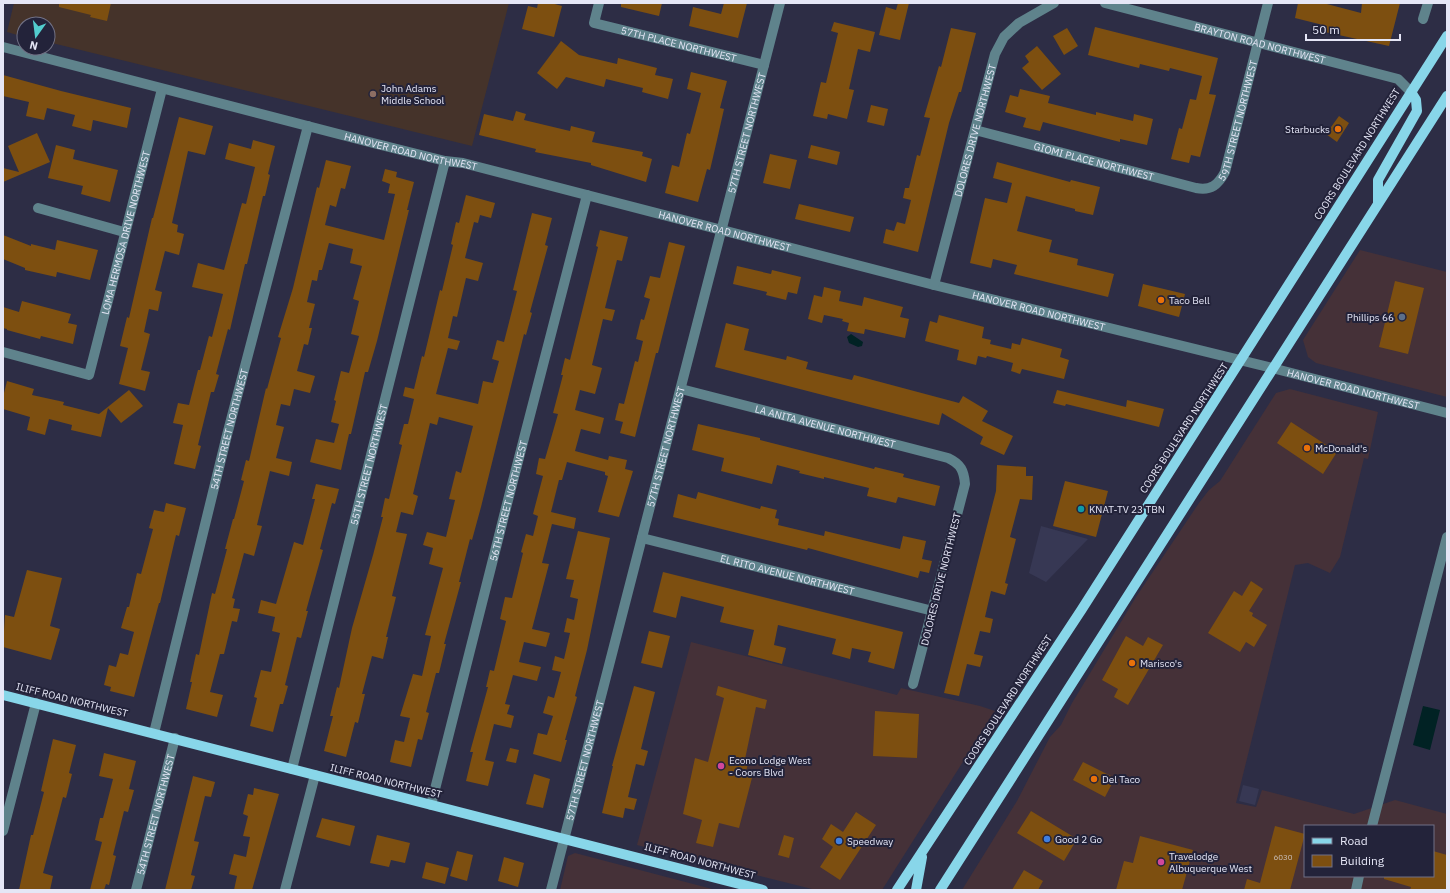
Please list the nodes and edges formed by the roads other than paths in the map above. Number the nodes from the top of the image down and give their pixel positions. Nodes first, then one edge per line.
1 (599, 3) edge
2 (780, 3) edge
3 (1054, 3) edge
4 (1105, 3) edge
5 (1268, 3) edge
6 (1428, 3) edge
7 (1423, 19) dead end
8 (1447, 36) edge
9 (1258, 42) junction
10 (3, 47) edge
11 (764, 65) junction
12 (162, 89) junction
13 (1411, 92) junction
14 (1447, 96) edge
15 (308, 126) junction
16 (975, 130) junction
17 (445, 161) junction
18 (1213, 188) joint
19 (587, 195) junction
20 (1378, 202) junction
21 (38, 208) dead end
22 (722, 229) junction
23 (124, 232) junction
24 (934, 285) junction
25 (3, 352) edge
26 (1241, 361) junction
27 (1272, 368) junction
28 (681, 389) junction
29 (1447, 413) edge
30 (965, 472) joint
31 (1447, 537) edge
32 (642, 538) junction
33 (933, 611) junction
34 (914, 684) dead end
35 (3, 695) edge
36 (36, 703) junction
37 (154, 733) junction
38 (175, 738) junction
39 (292, 769) junction
40 (315, 775) junction
41 (431, 805) junction
42 (1372, 825) edge
43 (3, 831) edge
44 (565, 839) junction
45 (923, 853) junction
46 (1359, 877) edge
47 (136, 890) edge
48 (285, 890) edge
49 (551, 890) edge
50 (763, 890) edge
51 (897, 890) edge
52 (916, 890) edge
53 (940, 890) edge
54 (1356, 890) edge

1 - 11 street, 57TH PLACE NORTHWEST
2 - 11 street, 57TH STREET NORTHWEST
3 - 16 street, DOLORES DRIVE NORTHWEST
4 - 9 street, BRAYTON ROAD NORTHWEST
5 - 9 street, 59TH STREET NORTHWEST
6 - 7 street
8 - 13 main road, COORS BOULEVARD NORTHWEST
9 - 13 street, BRAYTON ROAD NORTHWEST
9 - 18 street, 59TH STREET NORTHWEST
10 - 12 street, HANOVER ROAD NORTHWEST
11 - 22 street, 57TH STREET NORTHWEST
12 - 15 street, HANOVER ROAD NORTHWEST
12 - 23 street, LOMA HERMOSA DRIVE NORTHWEST
13 - 20 main road
13 - 26 main road, COORS BOULEVARD NORTHWEST
14 - 20 main road
15 - 17 street, HANOVER ROAD NORTHWEST
15 - 37 street, 54TH STREET NORTHWEST
16 - 18 street, GIOMI PLACE NORTHWEST
16 - 24 street, DOLORES DRIVE NORTHWEST
17 - 19 street, HANOVER ROAD NORTHWEST
17 - 39 street, 55TH STREET NORTHWEST
19 - 22 street, HANOVER ROAD NORTHWEST
19 - 41 street, 56TH STREET NORTHWEST
20 - 27 main road
21 - 23 street
22 - 24 street, HANOVER ROAD NORTHWEST
22 - 28 street, 57TH STREET NORTHWEST
23 - 25 street, LOMA HERMOSA DRIVE NORTHWEST
24 - 26 street, HANOVER ROAD NORTHWEST
26 - 27 street, HANOVER ROAD NORTHWEST
26 - 45 main road, COORS BOULEVARD NORTHWEST
27 - 29 street, HANOVER ROAD NORTHWEST
27 - 53 main road
28 - 30 street, LA ANITA AVENUE NORTHWEST
28 - 32 street, 57TH STREET NORTHWEST
30 - 33 street, DOLORES DRIVE NORTHWEST
31 - 42 street
32 - 33 street, EL RITO AVENUE NORTHWEST
32 - 44 street, 57TH STREET NORTHWEST
33 - 34 street, DOLORES DRIVE NORTHWEST
35 - 36 main road, ILIFF ROAD NORTHWEST
36 - 37 main road, ILIFF ROAD NORTHWEST
36 - 43 street
37 - 38 main road, ILIFF ROAD NORTHWEST
38 - 39 main road, ILIFF ROAD NORTHWEST
38 - 47 street, 54TH STREET NORTHWEST
39 - 40 main road, ILIFF ROAD NORTHWEST
40 - 41 main road, ILIFF ROAD NORTHWEST
40 - 48 street
41 - 44 main road, ILIFF ROAD NORTHWEST
44 - 49 street, 57TH STREET NORTHWEST
44 - 50 main road, ILIFF ROAD NORTHWEST
45 - 51 main road, COORS BOULEVARD NORTHWEST
45 - 52 main road
46 - 54 street

